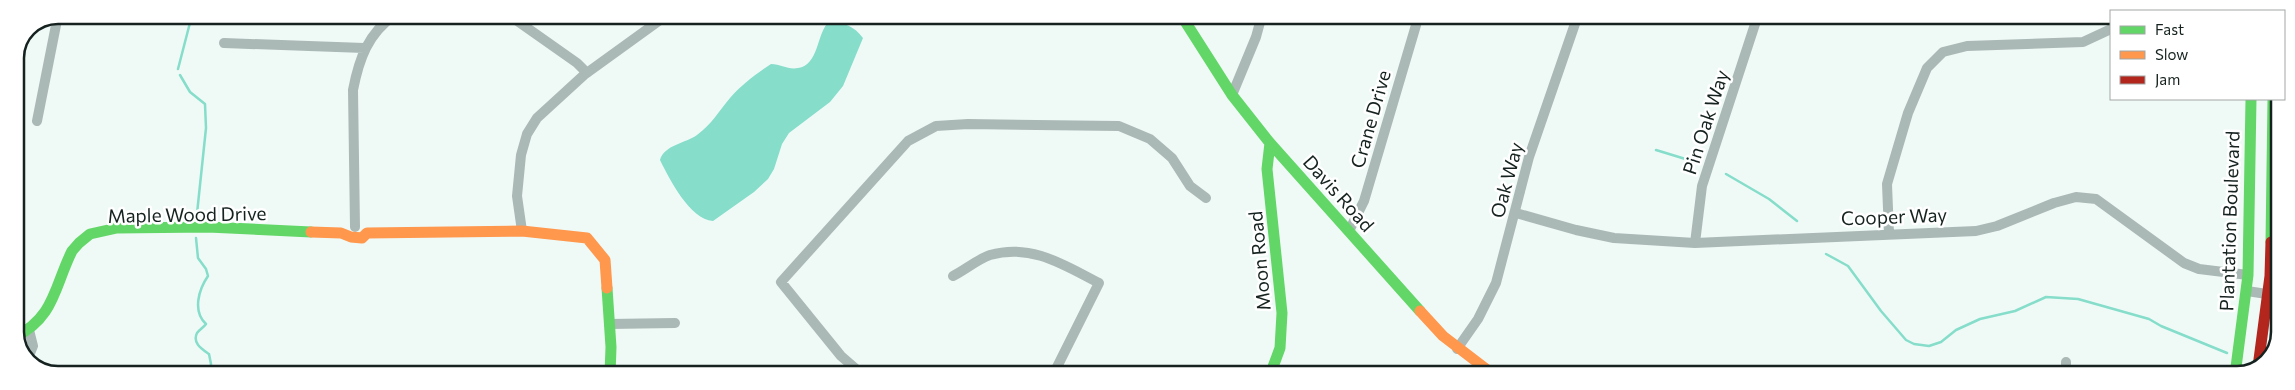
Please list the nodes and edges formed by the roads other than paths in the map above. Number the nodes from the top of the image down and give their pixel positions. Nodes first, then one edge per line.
1 (56, 24) edge
2 (384, 24) edge
3 (522, 24) edge
4 (655, 24) edge
5 (1187, 24) edge
6 (1260, 24) edge
7 (1416, 24) edge
8 (1575, 24) edge
9 (1755, 24) edge
10 (2110, 30) edge
11 (224, 43) dead end
12 (364, 48) junction
13 (587, 73) junction
14 (1232, 95) junction
15 (2251, 100) edge
16 (38, 121) dead end
17 (1270, 143) junction
18 (1206, 198) dead end
19 (1516, 213) junction
20 (355, 227) junction
21 (1349, 230) junction
22 (522, 231) junction
23 (341, 233) junction
24 (367, 233) junction
25 (1889, 234) junction
26 (1695, 242) junction
27 (2248, 275) junction
28 (953, 276) dead end
29 (2247, 291) junction
30 (2271, 295) edge
31 (2271, 308) edge
32 (675, 323) dead end
33 (610, 324) junction
34 (24, 329) edge
35 (29, 330) junction
36 (24, 332) edge
37 (1457, 348) junction
38 (31, 352) edge
39 (2260, 358) edge
40 (2066, 362) dead end
41 (610, 366) edge
42 (853, 366) edge
43 (1057, 366) edge
44 (1273, 366) edge
45 (1482, 366) edge
46 (2066, 366) edge
47 (2236, 366) edge

1 - 16 street
2 - 12 street
3 - 13 street
4 - 13 street
5 - 14 street, Davis Road
6 - 14 street
7 - 21 street, Crane Drive
8 - 19 street, Oak Way
9 - 26 street, Pin Oak Way
10 - 25 street
11 - 12 street
12 - 20 street
13 - 22 street
14 - 17 street, Davis Road
15 - 27 street, Plantation Boulevard
17 - 21 street, Davis Road
17 - 44 street, Moon Road
18 - 42 street
19 - 26 street, Cooper Way
19 - 37 street, Oak Way
20 - 23 street, Maple Wood Drive
20 - 24 street, Maple Wood Drive
21 - 37 street, Davis Road
22 - 24 street, Maple Wood Drive
22 - 33 street, Maple Wood Drive
23 - 24 street, Maple Wood Drive
23 - 35 street, Maple Wood Drive
25 - 26 street, Cooper Way
25 - 27 street, Cooper Way
27 - 29 street, Plantation Boulevard
28 - 43 street
29 - 30 street
29 - 47 street, Plantation Boulevard
31 - 39 street
32 - 33 street
33 - 41 street, Maple Wood Drive
34 - 35 street
35 - 36 street, Maple Wood Drive
35 - 38 street
37 - 45 street, Davis Road
40 - 46 street

